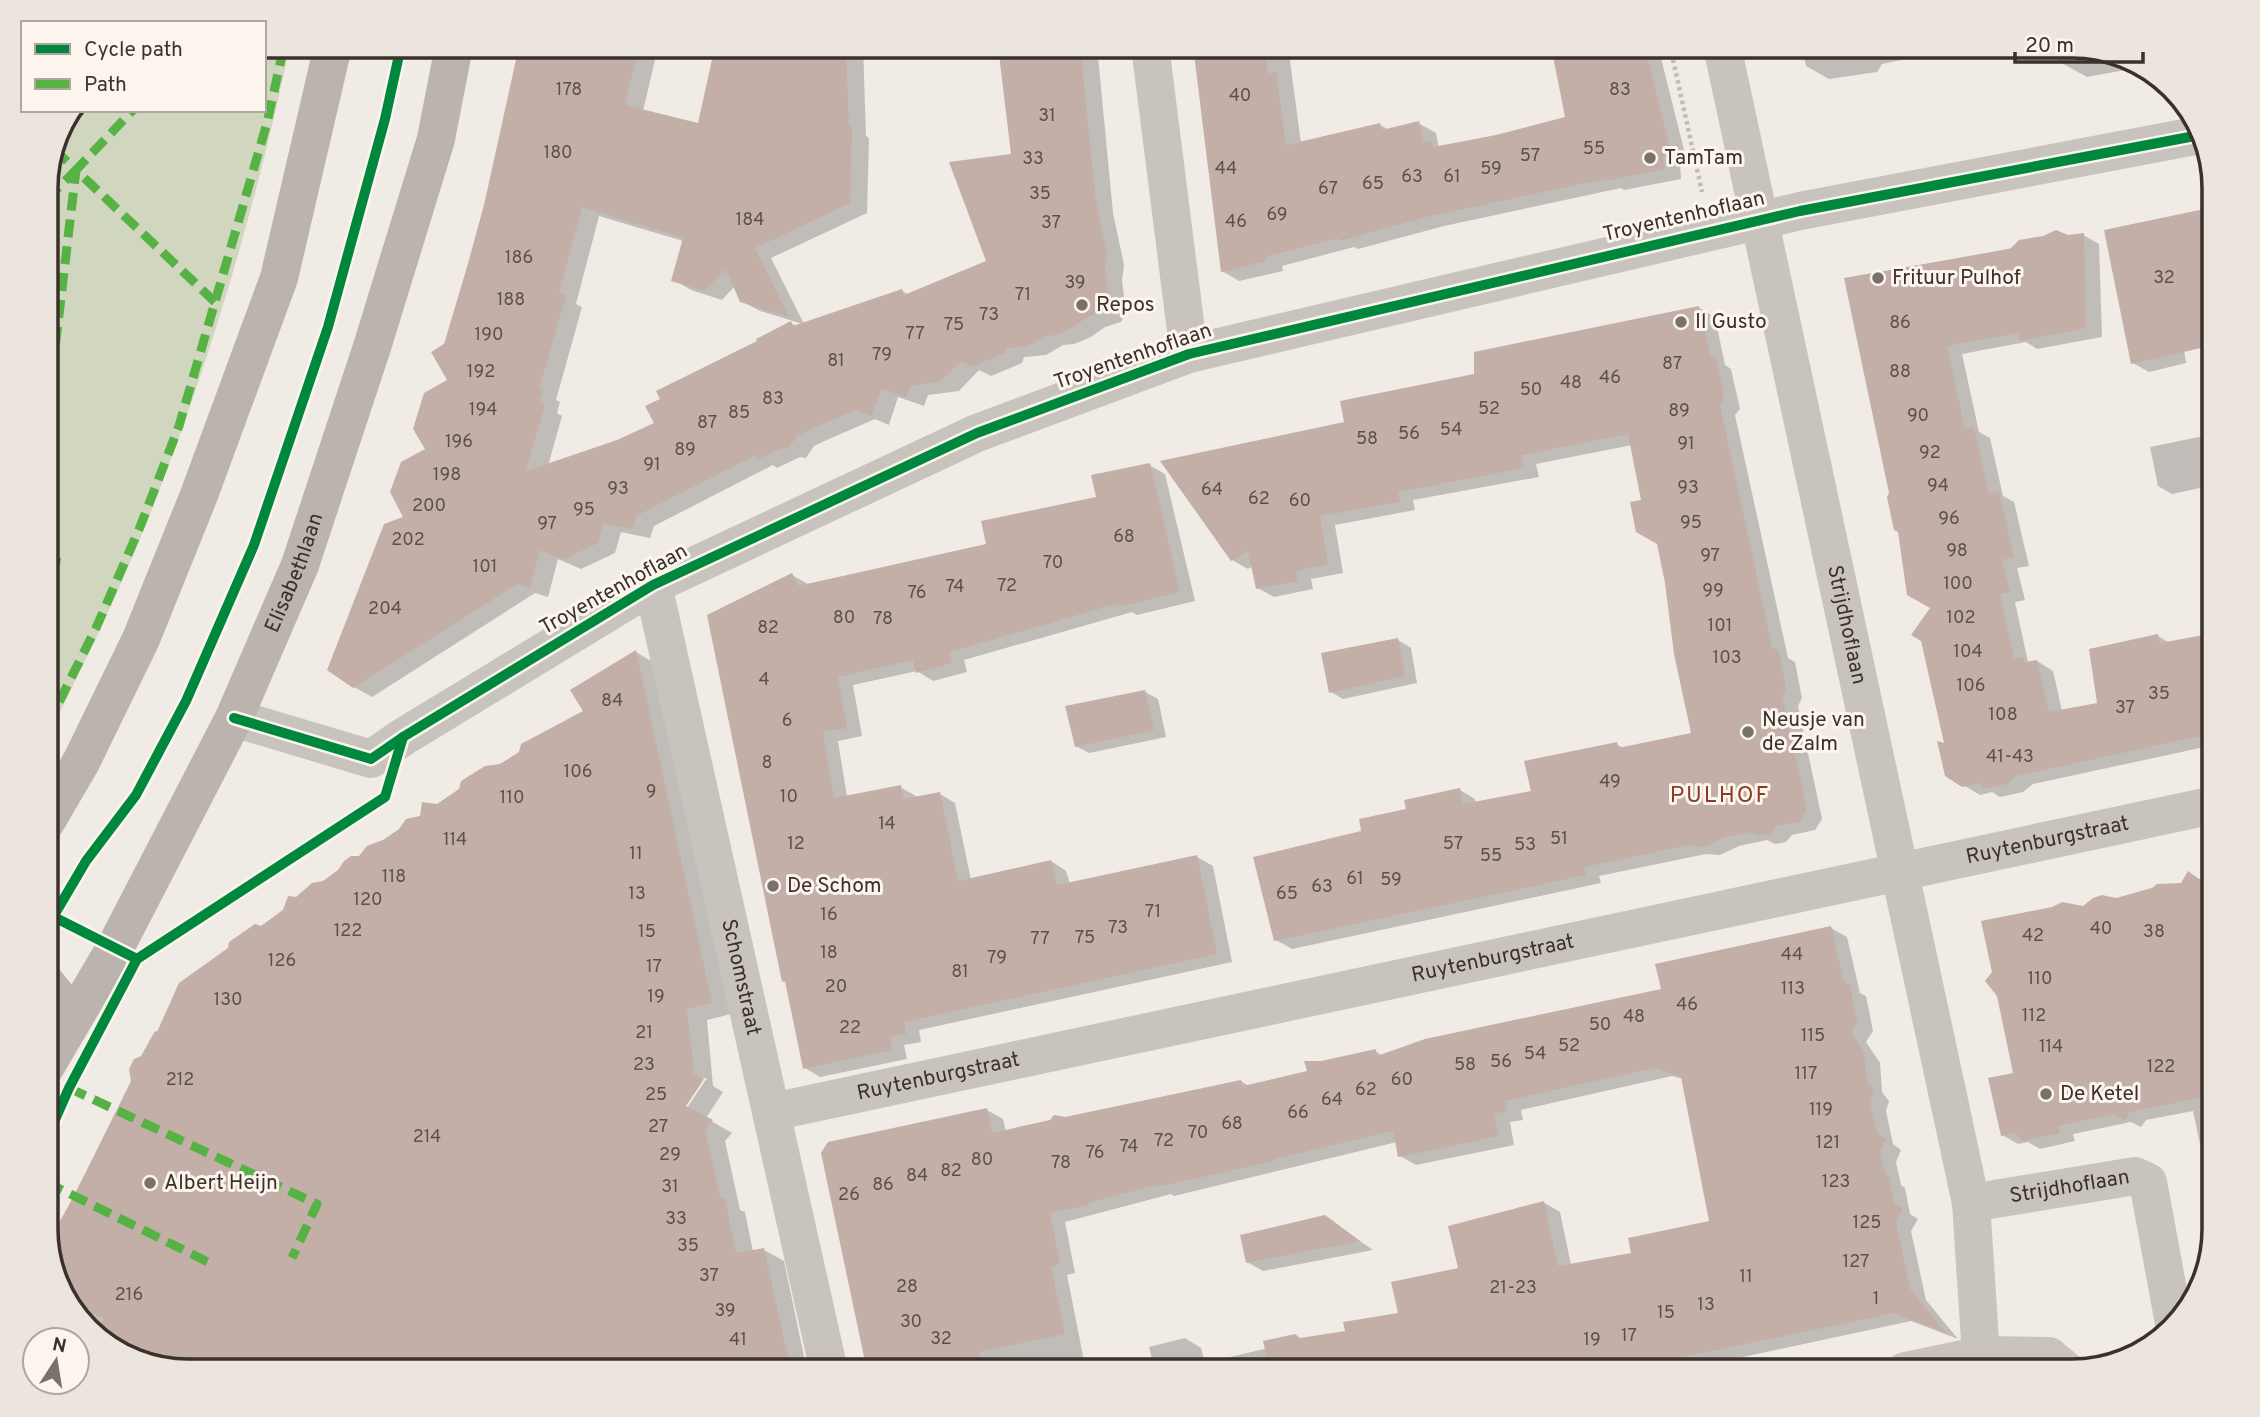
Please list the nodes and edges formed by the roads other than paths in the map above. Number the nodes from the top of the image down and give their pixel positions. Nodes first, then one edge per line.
1 (330, 58) edge
2 (452, 58) edge
3 (1152, 58) edge
4 (1724, 58) edge
5 (2191, 137) edge
6 (1758, 220) junction
7 (1189, 354) junction
8 (653, 585) junction
9 (234, 718) junction
10 (58, 801) edge
11 (2202, 808) edge
12 (1900, 871) junction
13 (58, 997) edge
14 (58, 1028) edge
15 (58, 1043) edge
16 (772, 1112) junction
17 (1970, 1203) junction
18 (2172, 1312) edge
19 (826, 1359) edge
20 (1982, 1359) edge
21 (2020, 1359) edge
22 (2053, 1359) edge

1 - 10 main road
2 - 9 main road, Elisabethlaan
3 - 7 street
4 - 6 street, Strijdhoflaan
5 - 6 street, Troyentenhoflaan
6 - 7 street, Troyentenhoflaan
6 - 12 street, Strijdhoflaan
7 - 8 street, Troyentenhoflaan
8 - 9 street, Troyentenhoflaan
8 - 16 street, Schomstraat
9 - 15 main road, Elisabethlaan
11 - 12 street, Ruytenburgstraat
12 - 16 street, Ruytenburgstraat
12 - 17 street, Strijdhoflaan
13 - 14 main road
16 - 19 street, Schomstraat
17 - 18 street, Strijdhoflaan
17 - 20 street, Strijdhoflaan
21 - 22 street

